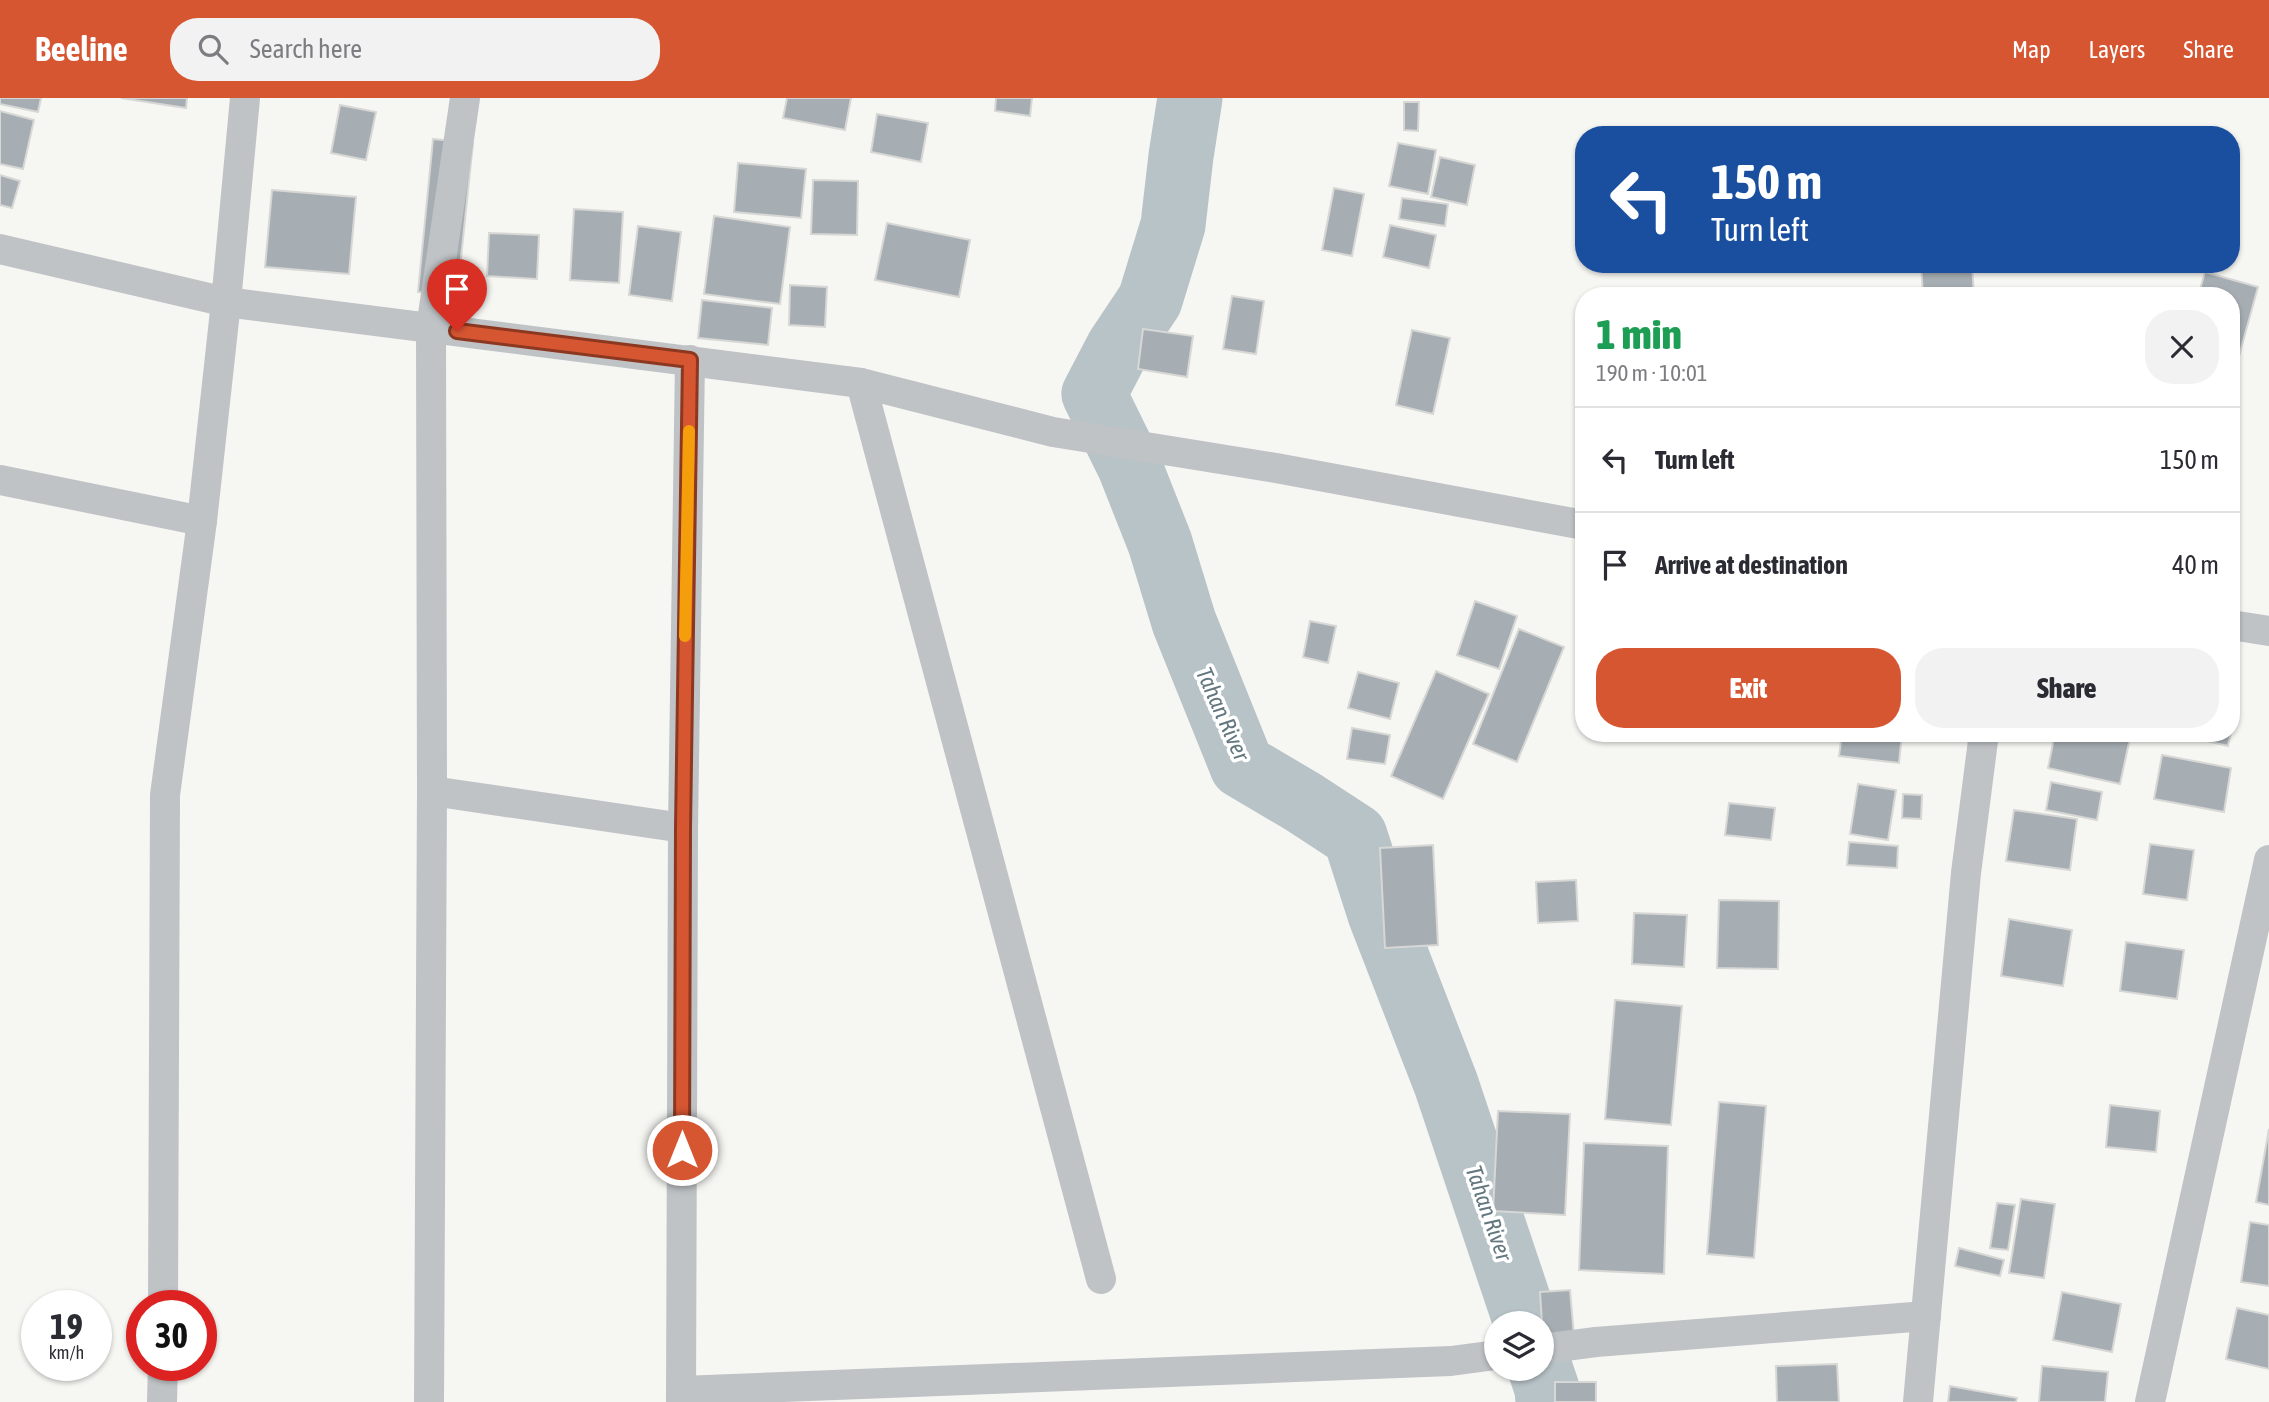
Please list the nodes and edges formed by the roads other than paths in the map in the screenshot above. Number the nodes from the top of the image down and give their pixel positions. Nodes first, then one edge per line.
1 (245, 98) edge
2 (465, 98) edge
3 (0, 249) edge
4 (226, 302) junction
5 (431, 328) junction
6 (690, 360) junction
7 (861, 383) junction
8 (0, 480) edge
9 (202, 521) junction
10 (1575, 523) edge
11 (2240, 626) edge
12 (2269, 631) edge
13 (1982, 742) edge
14 (432, 791) junction
15 (683, 828) junction
16 (2269, 860) edge
17 (1101, 1279) dead end
18 (163, 1290) edge
19 (1926, 1316) junction
20 (1554, 1347) edge
21 (1484, 1357) edge
22 (163, 1381) edge
23 (681, 1397) edge
24 (163, 1402) edge
25 (429, 1402) edge
26 (1918, 1402) edge
27 (2150, 1402) edge

1 - 4 street
2 - 5 street
3 - 4 street
4 - 5 street
4 - 9 street
5 - 6 street
5 - 14 street
6 - 7 street
6 - 15 street
7 - 10 street
7 - 17 street
8 - 9 street
9 - 18 street
11 - 12 street
13 - 19 street
14 - 15 street
14 - 25 street
15 - 23 street
16 - 27 street
19 - 20 street
19 - 26 street
21 - 23 street
22 - 24 street

